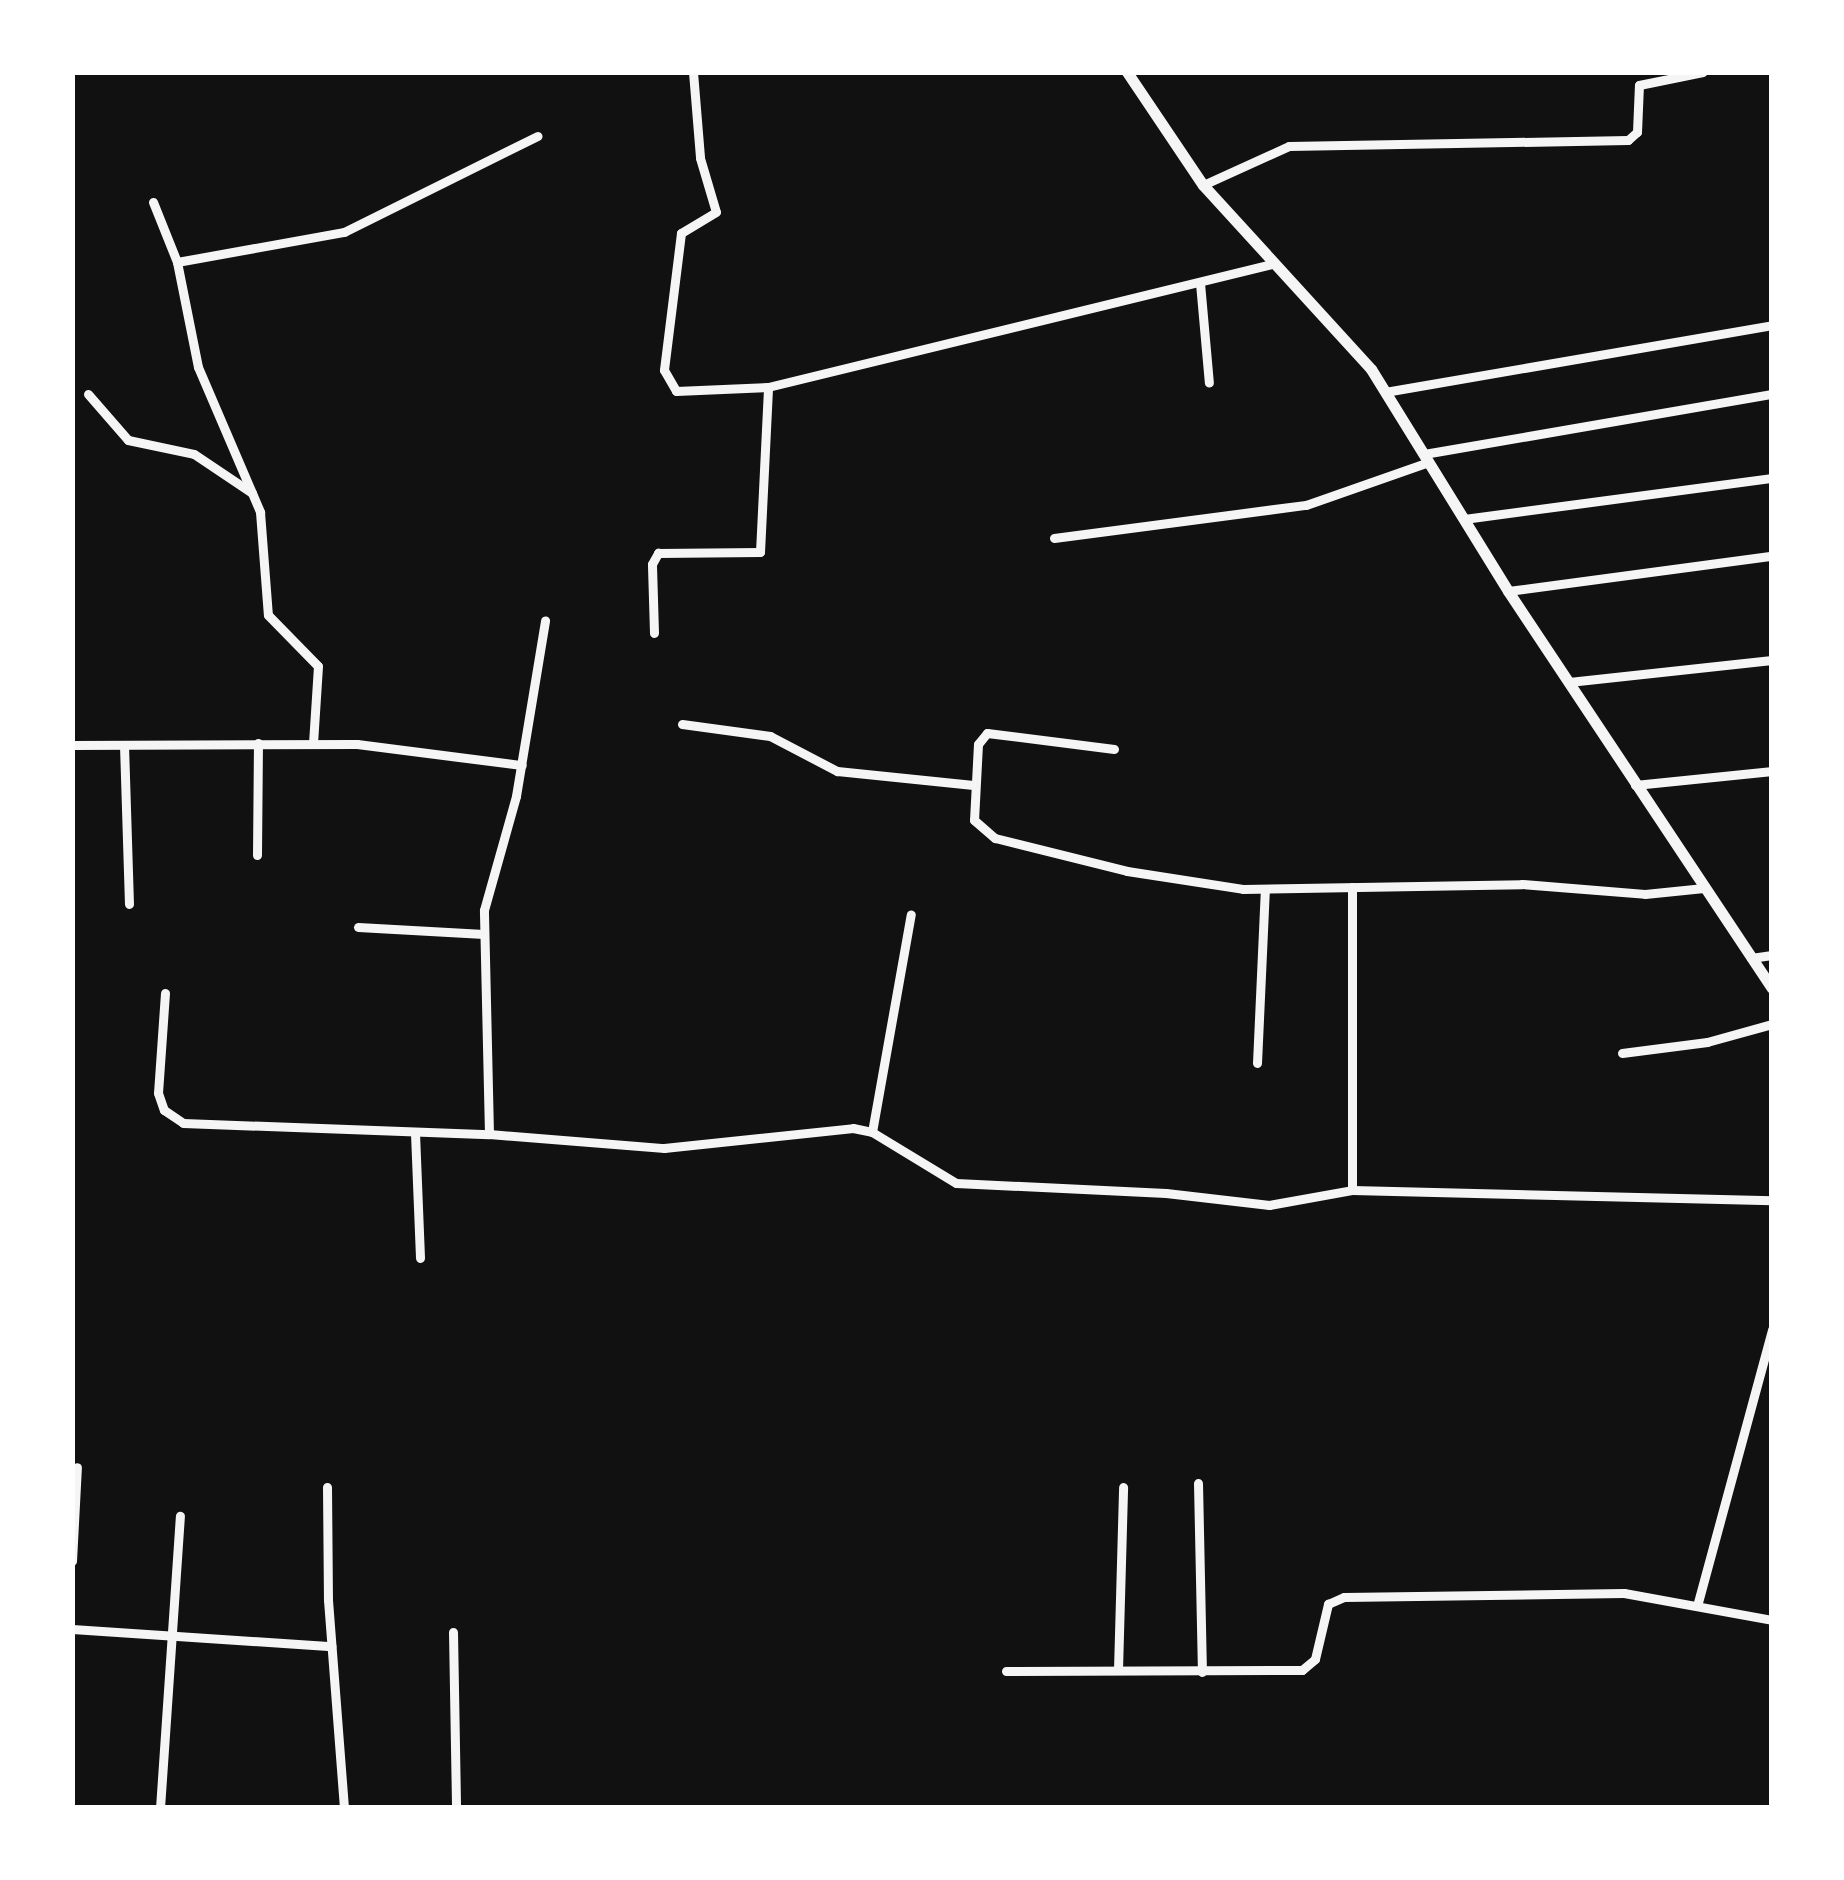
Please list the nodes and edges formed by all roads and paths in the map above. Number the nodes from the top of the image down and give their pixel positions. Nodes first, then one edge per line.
1 (693, 72) edge
2 (1126, 72) edge
3 (1703, 72) edge
4 (536, 136) dead end
5 (1203, 185) junction
6 (153, 202) dead end
7 (177, 262) junction
8 (1272, 264) junction
9 (1200, 283) junction
10 (1772, 325) edge
11 (1209, 383) dead end
12 (768, 387) junction
13 (1386, 392) junction
14 (88, 394) dead end
15 (1772, 394) edge
16 (1426, 458) junction
17 (1772, 478) edge
18 (254, 495) junction
19 (1464, 519) junction
20 (1054, 538) dead end
21 (1772, 556) edge
22 (1508, 591) junction
23 (545, 620) dead end
24 (654, 633) dead end
25 (1772, 660) edge
26 (1568, 682) junction
27 (682, 724) dead end
28 (258, 743) junction
29 (313, 743) junction
30 (72, 745) edge
31 (124, 746) junction
32 (1114, 749) dead end
33 (522, 764) junction
34 (1772, 770) edge
35 (973, 785) junction
36 (1636, 785) junction
37 (257, 855) dead end
38 (1352, 888) junction
39 (1704, 888) junction
40 (1265, 890) junction
41 (129, 904) dead end
42 (910, 914) dead end
43 (358, 927) dead end
44 (484, 934) junction
45 (1772, 954) edge
46 (1750, 958) junction
47 (1772, 988) edge
48 (164, 993) dead end
49 (1772, 1024) edge
50 (1622, 1053) dead end
51 (1257, 1063) dead end
52 (872, 1132) junction
53 (415, 1133) junction
54 (489, 1134) junction
55 (1352, 1190) junction
56 (1772, 1200) edge
57 (420, 1258) dead end
58 (1772, 1329) edge
59 (77, 1467) dead end
60 (1198, 1483) dead end
61 (328, 1487) dead end
62 (1124, 1487) dead end
63 (180, 1516) dead end
64 (72, 1561) edge
65 (1696, 1606) junction
66 (1772, 1620) edge
67 (72, 1628) edge
68 (453, 1632) dead end
69 (172, 1637) junction
70 (331, 1646) junction
71 (1118, 1670) junction
72 (1006, 1671) dead end
73 (1202, 1672) junction
74 (160, 1808) edge
75 (344, 1808) edge
76 (456, 1808) edge

1 - 12 street
2 - 5 street
3 - 5 street
4 - 7 street
5 - 8 street
6 - 7 street
7 - 18 street
8 - 9 street
8 - 13 street
9 - 11 street
9 - 12 street
10 - 13 street
12 - 24 street
13 - 16 street
14 - 18 street
15 - 16 street
16 - 19 street
16 - 20 street
17 - 19 street
18 - 29 street
19 - 22 street
21 - 22 street
22 - 26 street
23 - 33 street
25 - 26 street
26 - 36 street
27 - 35 street
28 - 29 street
28 - 31 street
28 - 37 street
29 - 33 street
30 - 31 street
31 - 41 street
32 - 35 street
33 - 44 street
34 - 36 street
35 - 40 street
36 - 39 street
38 - 39 street
38 - 40 street
38 - 55 street
39 - 46 street
40 - 51 street
42 - 52 street
43 - 44 street
44 - 54 street
45 - 46 street
46 - 47 street
48 - 53 street
49 - 50 street
52 - 54 street
52 - 55 street
53 - 54 street
53 - 57 street
55 - 56 street
58 - 65 street
59 - 64 street
60 - 73 street
61 - 70 street
62 - 71 street
63 - 69 street
65 - 66 street
65 - 73 street
67 - 69 street
68 - 76 street
69 - 70 street
69 - 74 street
70 - 75 street
71 - 72 street
71 - 73 street

